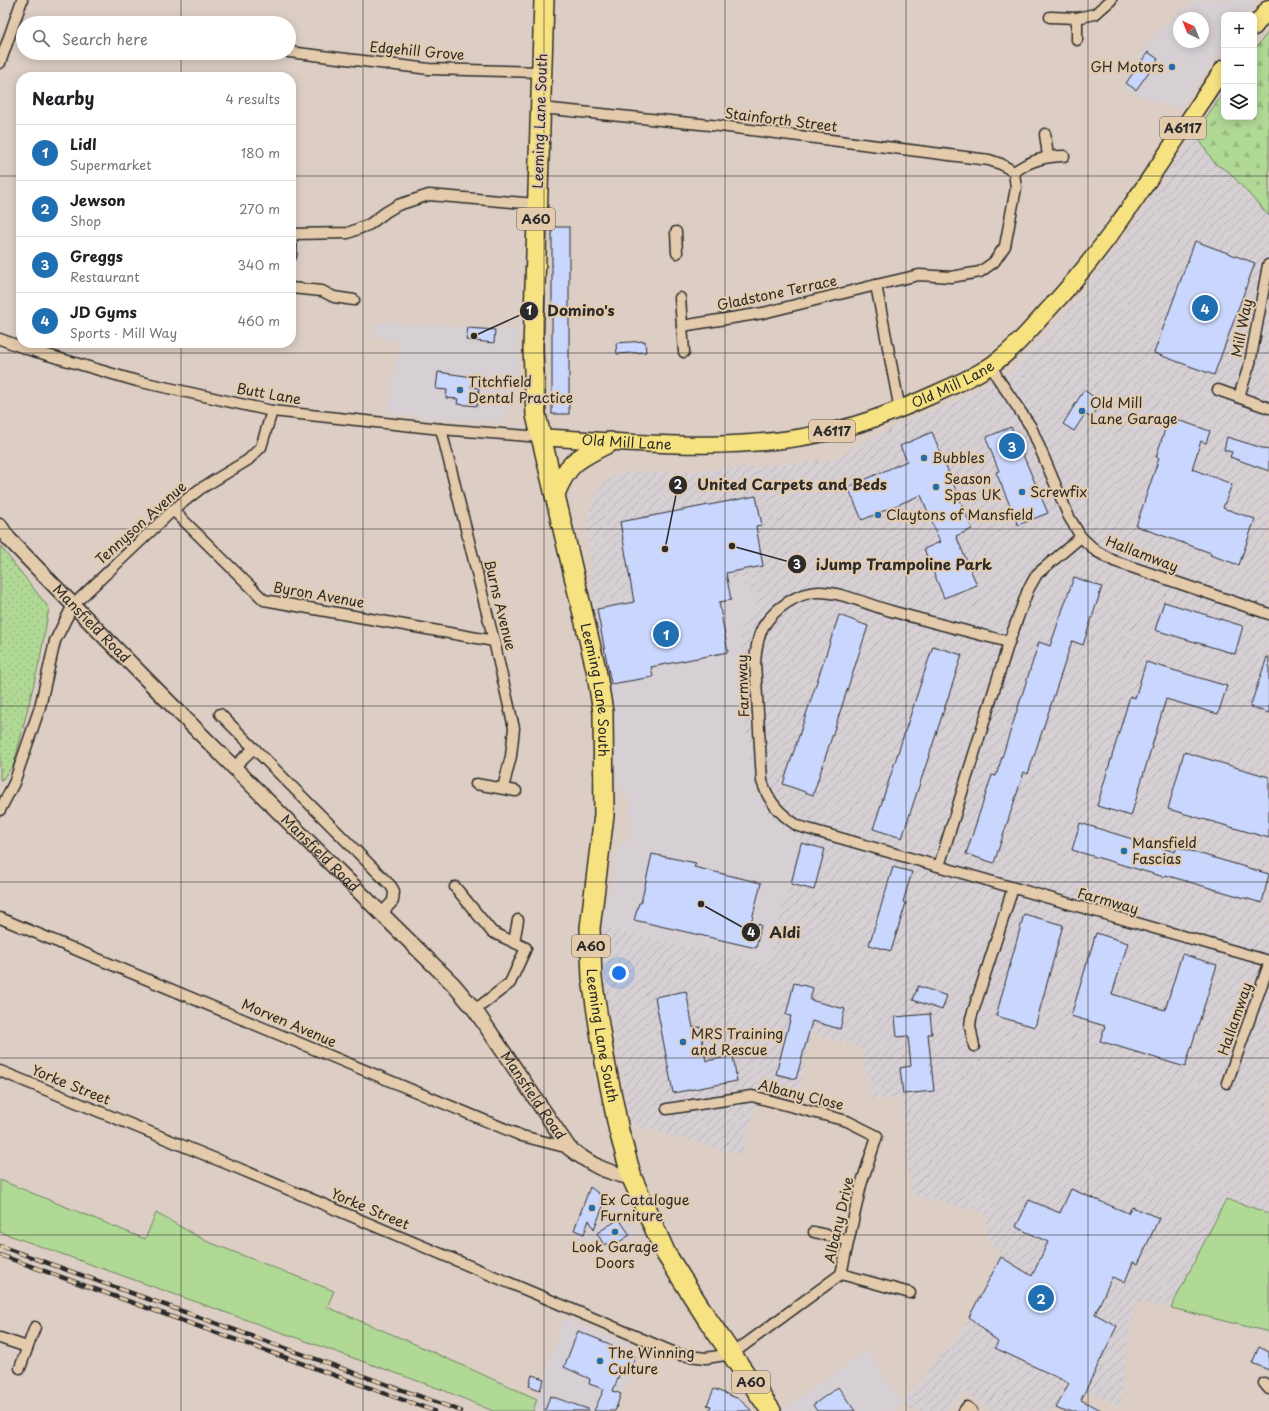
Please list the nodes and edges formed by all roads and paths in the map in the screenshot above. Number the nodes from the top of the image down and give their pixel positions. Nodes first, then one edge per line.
1 (22, 0) edge
2 (544, 0) edge
3 (1111, 0) edge
4 (1269, 8) edge
5 (16, 16) edge
6 (16, 17) edge
7 (1050, 17) dead end
8 (1077, 18) junction
9 (1257, 23) edge
10 (1077, 40) dead end
11 (296, 53) edge
12 (0, 63) edge
13 (542, 72) junction
14 (1221, 72) edge
15 (541, 108) junction
16 (1045, 134) dead end
17 (1048, 156) junction
18 (1064, 156) dead end
19 (1014, 172) junction
20 (537, 204) junction
21 (676, 232) dead end
22 (296, 234) edge
23 (677, 253) dead end
24 (1268, 265) dead end
25 (876, 285) junction
26 (296, 288) edge
27 (680, 298) dead end
28 (354, 300) dead end
29 (682, 326) junction
30 (0, 338) edge
31 (16, 345) edge
32 (25, 348) edge
33 (684, 352) dead end
34 (992, 365) junction
35 (1218, 390) dead end
36 (1239, 396) junction
37 (1269, 408) edge
38 (900, 410) junction
39 (272, 411) junction
40 (441, 429) junction
41 (541, 437) junction
42 (610, 442) junction
43 (555, 494) junction
44 (173, 510) junction
45 (0, 526) edge
46 (1081, 538) junction
47 (72, 605) junction
48 (1269, 614) edge
49 (494, 641) junction
50 (1009, 642) junction
51 (220, 714) dead end
52 (254, 748) junction
53 (234, 767) junction
54 (476, 784) dead end
55 (503, 788) junction
56 (516, 791) dead end
57 (0, 810) edge
58 (939, 866) junction
59 (455, 887) dead end
60 (1013, 888) junction
61 (381, 914) junction
62 (0, 918) edge
63 (518, 920) dead end
64 (514, 942) junction
65 (1269, 963) edge
66 (475, 1010) junction
67 (974, 1046) dead end
68 (0, 1071) edge
69 (1227, 1083) dead end
70 (667, 1109) dead end
71 (877, 1136) joint
72 (570, 1148) junction
73 (632, 1178) junction
74 (814, 1232) dead end
75 (847, 1240) junction
76 (841, 1274) junction
77 (910, 1293) dead end
78 (35, 1327) dead end
79 (0, 1338) edge
80 (27, 1347) junction
81 (732, 1354) junction
82 (20, 1368) dead end
83 (771, 1411) edge

1 - 5 street
2 - 13 highway, Leeming Lane South / A60
3 - 8 street
4 - 9 main road
6 - 12 street
7 - 8 street
8 - 10 street
11 - 13 street, Edgehill Grove
13 - 15 highway, Leeming Lane South / A60
14 - 34 main road, Old Mill Lane / A6117
15 - 19 street, Stainforth Street
15 - 20 highway, Leeming Lane South / A60
16 - 17 street
17 - 18 street
17 - 19 street
19 - 25 street, Gladstone Terrace
20 - 22 street
20 - 41 highway, Leeming Lane South / A60
21 - 23 street
24 - 36 street, Mill Way
25 - 29 street, Gladstone Terrace
25 - 38 street
26 - 28 street
27 - 29 street
29 - 33 street
30 - 31 street, Butt Lane
32 - 39 street, Butt Lane
34 - 38 main road, Old Mill Lane / A6117
34 - 46 street, Hallamway
35 - 36 street
36 - 37 street
38 - 42 main road, Old Mill Lane / A6117
39 - 40 street, Butt Lane
39 - 44 street, Tennyson Avenue
40 - 41 street, Butt Lane
40 - 49 street, Burns Avenue
41 - 42 main road, Old Mill Lane / A6117
41 - 43 highway, Leeming Lane South / A60
42 - 43 highway
43 - 73 highway, Leeming Lane South / A60
44 - 47 street, Tennyson Avenue
44 - 49 street, Byron Avenue
45 - 47 main road, Mansfield Road
46 - 48 street, Hallamway
46 - 50 street
47 - 53 main road, Mansfield Road
47 - 57 street
49 - 55 street, Burns Avenue
50 - 58 street
50 - 58 street, Farmway
51 - 52 street
52 - 53 street
52 - 61 street
53 - 61 main road, Mansfield Road
54 - 55 street
55 - 56 street
58 - 60 street, Farmway
59 - 64 street
60 - 65 street, Farmway
60 - 67 street
61 - 66 main road, Mansfield Road
62 - 72 street, Morven Avenue
63 - 64 street
64 - 66 street
65 - 69 street, Hallamway
66 - 72 main road, Mansfield Road
68 - 81 street, Yorke Street
70 - 71 street, Albany Close
71 - 75 street, Albany Drive
72 - 73 main road, Mansfield Road
73 - 81 highway, Leeming Lane South / A60
74 - 75 street
75 - 76 street, Albany Drive
76 - 77 street
76 - 81 street, Albany Drive
78 - 80 street
79 - 80 street
80 - 82 street
81 - 83 highway, A60

